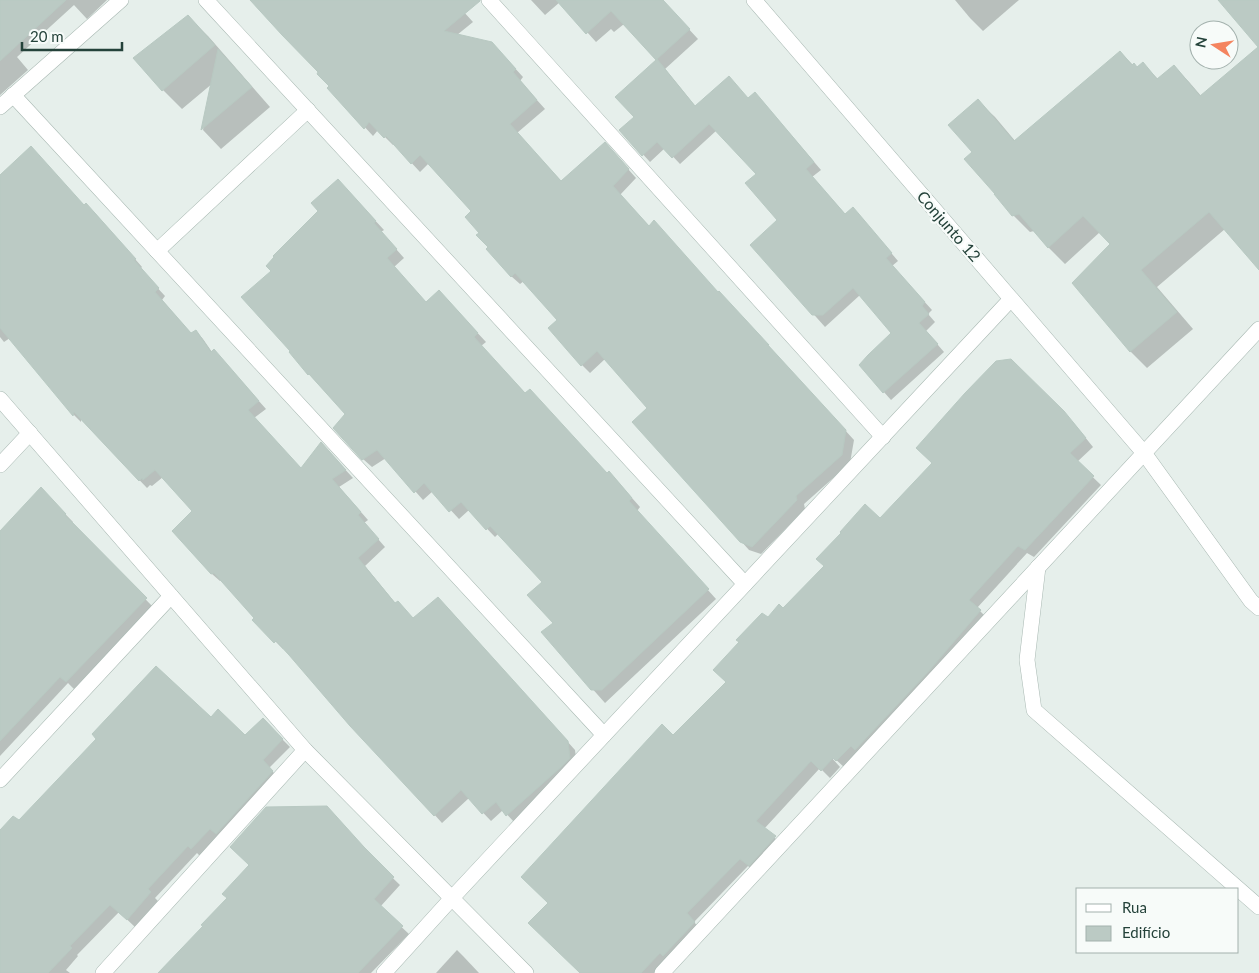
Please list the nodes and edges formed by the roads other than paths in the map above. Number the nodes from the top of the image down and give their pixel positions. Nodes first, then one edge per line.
1 (121, 0) edge
2 (206, 0) edge
3 (489, 0) edge
4 (754, 0) edge
5 (13, 95) junction
6 (0, 107) edge
7 (308, 110) junction
8 (157, 251) junction
9 (1011, 299) junction
10 (1259, 329) edge
11 (0, 399) edge
12 (30, 433) junction
13 (882, 437) junction
14 (1144, 453) junction
15 (0, 465) edge
16 (1038, 567) junction
17 (745, 584) junction
18 (171, 596) junction
19 (1259, 608) edge
20 (604, 735) junction
21 (305, 750) junction
22 (0, 780) edge
23 (1237, 888) edge
24 (1239, 889) edge
25 (452, 898) junction
26 (1259, 907) edge
27 (103, 973) edge
28 (384, 973) edge
29 (526, 973) edge
30 (662, 973) edge

1 - 5 street
2 - 7 street
3 - 13 street
4 - 9 street, Conjunto 12
5 - 6 street
5 - 8 street
7 - 8 street
7 - 17 street
8 - 20 street
9 - 13 street
9 - 14 street, Conjunto 12
10 - 14 street
11 - 12 street
12 - 15 street
12 - 18 street
13 - 17 street
14 - 16 street
14 - 19 street, Conjunto 12
16 - 23 street
16 - 30 street
17 - 20 street
18 - 21 street
18 - 22 street
20 - 25 street
21 - 25 street
21 - 27 street
24 - 26 street
25 - 28 street
25 - 29 street

